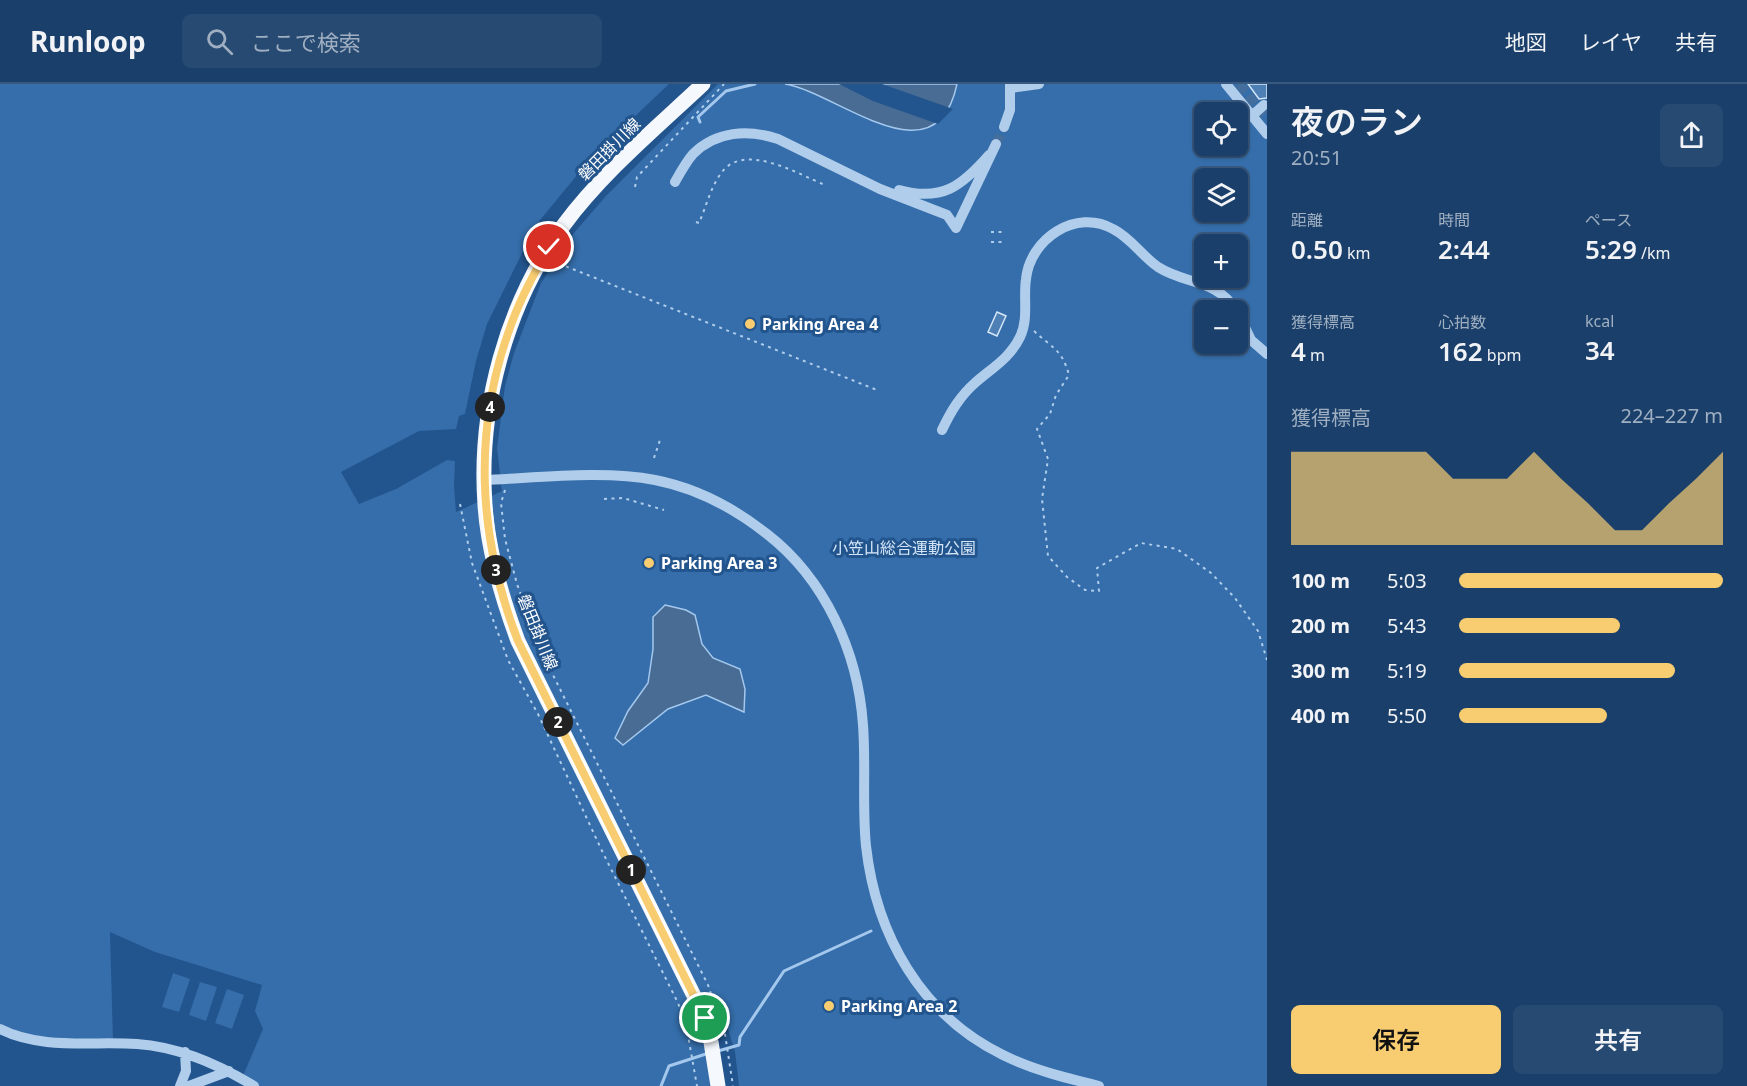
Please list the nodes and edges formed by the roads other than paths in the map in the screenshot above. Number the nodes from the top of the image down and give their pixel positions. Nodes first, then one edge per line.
1 (703, 84) edge
2 (1039, 84) edge
3 (1226, 84) edge
4 (1010, 86) edge
5 (1004, 127) tunnel mouth
6 (1267, 134) edge
7 (996, 144) tunnel mouth
8 (989, 155) junction
9 (862, 179) junction
10 (675, 182) dead end
11 (1227, 300) edge
12 (1248, 334) edge
13 (1267, 354) edge
14 (942, 430) dead end
15 (484, 480) junction
16 (0, 1029) edge
17 (185, 1052) junction
18 (230, 1071) junction
19 (180, 1086) edge
20 (189, 1086) edge
21 (254, 1086) edge
22 (717, 1086) edge
23 (1099, 1086) edge

1 - 15 main road, 磐田掛川線
2 - 4 street
3 - 6 street
4 - 5 street
7 - 8 street
8 - 9 street
8 - 9 street
9 - 10 street
11 - 14 street
12 - 13 street
15 - 22 main road, 磐田掛川線
15 - 23 street
16 - 17 street
17 - 18 street
17 - 19 street
18 - 20 street
18 - 21 street

